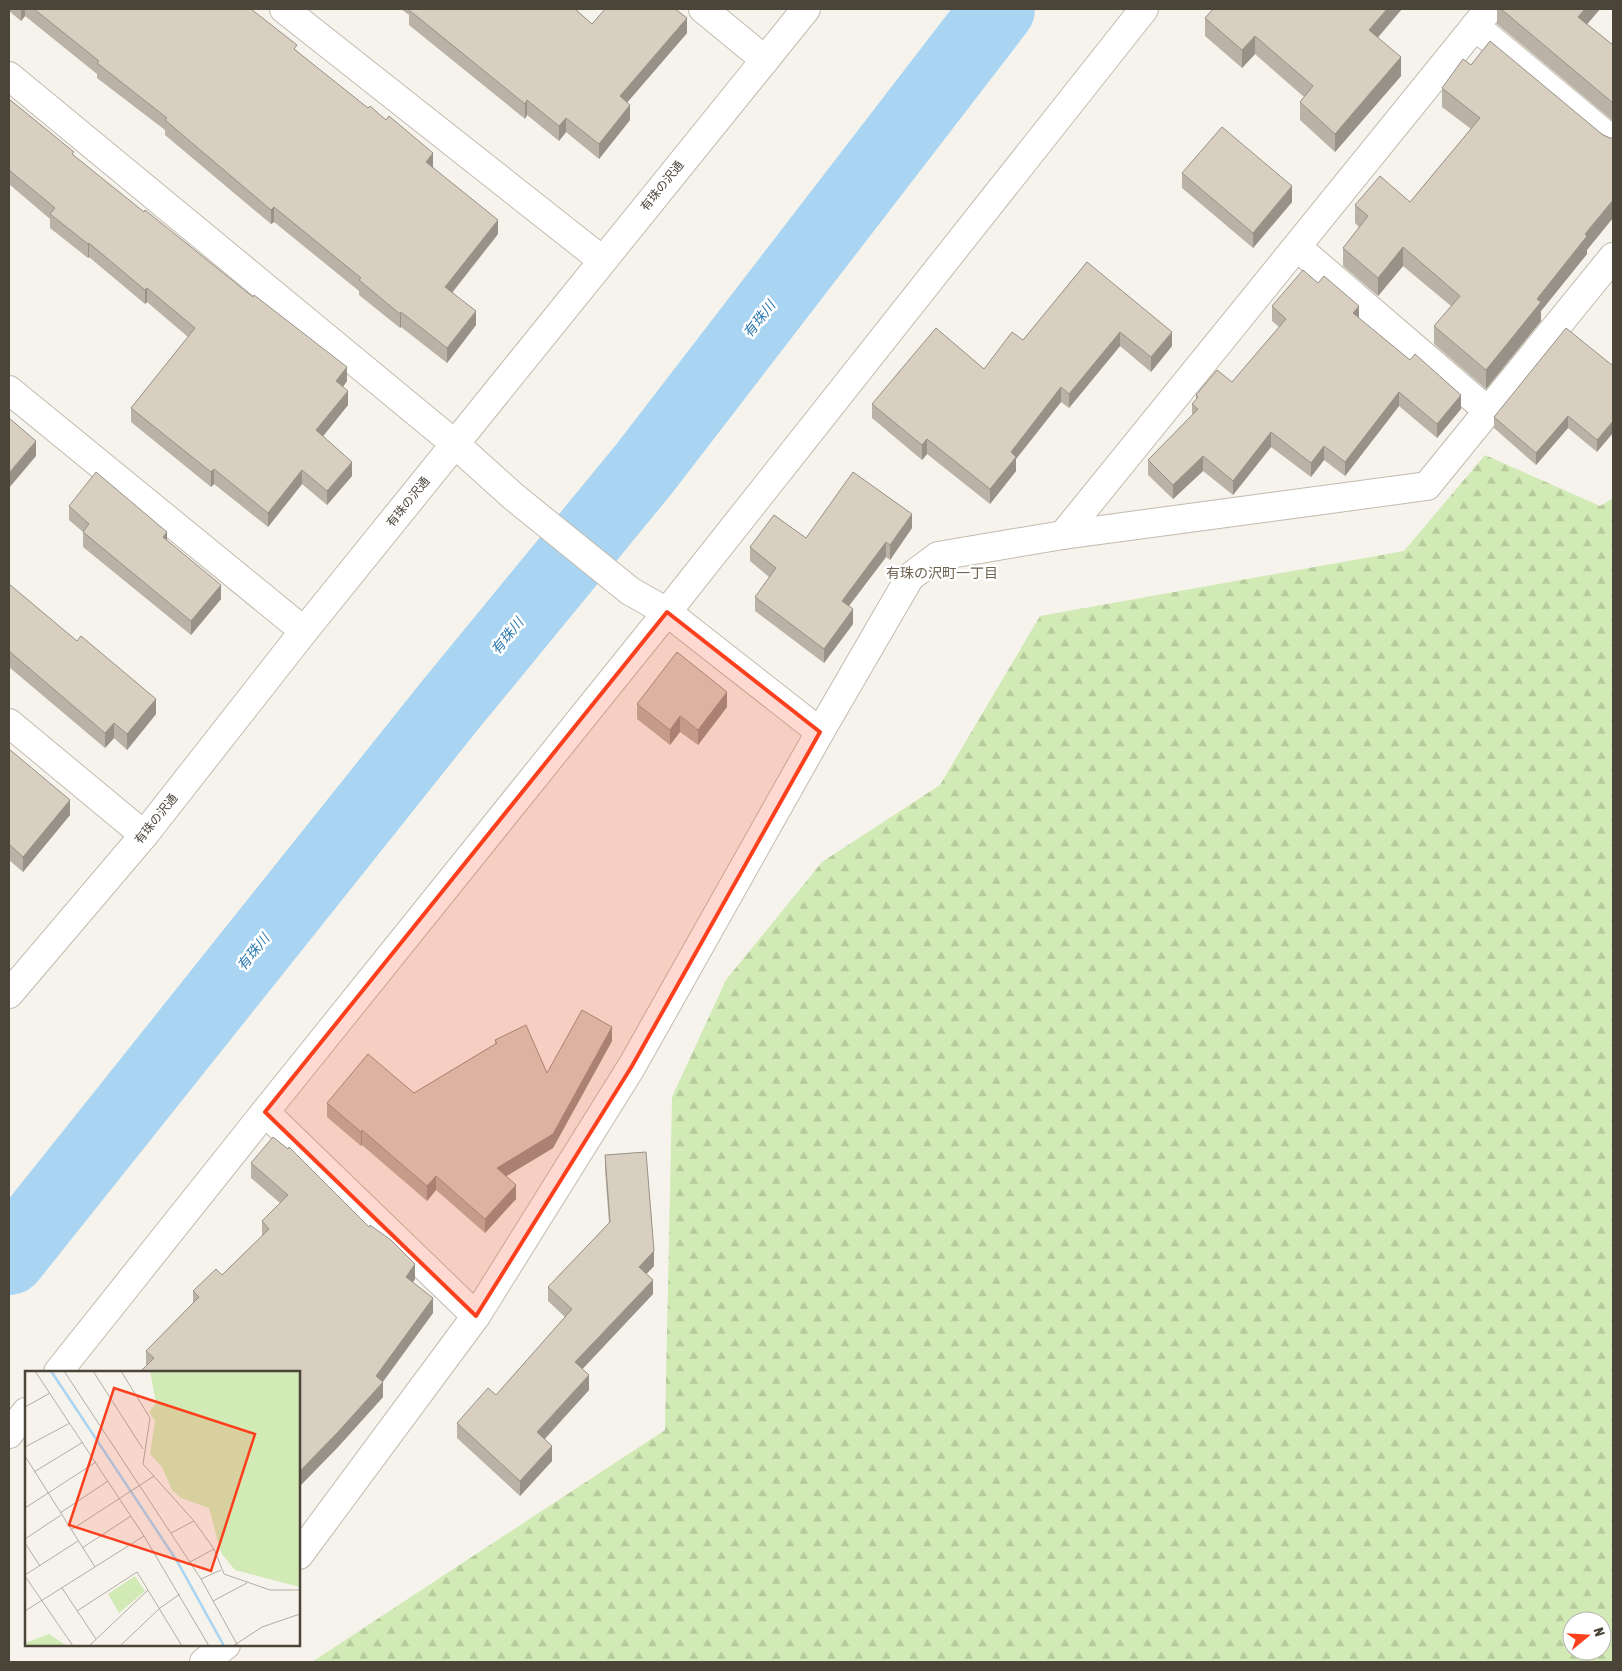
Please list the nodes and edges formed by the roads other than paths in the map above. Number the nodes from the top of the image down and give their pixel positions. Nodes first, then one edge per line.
1 (284, 9) edge
2 (704, 9) edge
3 (806, 9) edge
4 (1144, 9) edge
5 (1482, 17) edge
6 (766, 60) junction
7 (9, 76) edge
8 (1613, 141) edge
9 (1297, 247) junction
10 (1613, 257) edge
11 (602, 260) junction
12 (9, 390) edge
13 (1488, 411) junction
14 (455, 444) junction
15 (1063, 535) junction
16 (667, 612) junction
17 (304, 630) junction
18 (9, 723) edge
19 (820, 732) junction
20 (144, 834) junction
21 (9, 994) edge
22 (265, 1112) junction
23 (476, 1316) junction
24 (59, 1371) edge
25 (300, 1554) edge
26 (225, 1646) edge
27 (204, 1662) edge

1 - 11 street
2 - 6 street
3 - 6 street, 有珠の沢通
4 - 16 street
5 - 8 street
5 - 9 street
6 - 11 street, 有珠の沢通
7 - 14 street
9 - 13 street
9 - 15 street
10 - 13 street
11 - 14 street, 有珠の沢通
12 - 17 street
13 - 15 street
14 - 16 street
14 - 17 street, 有珠の沢通
15 - 19 street
16 - 19 street
16 - 22 street
17 - 20 street, 有珠の沢通
18 - 20 street
19 - 23 street
20 - 21 street, 有珠の沢通
22 - 23 street
22 - 24 street
23 - 25 street
26 - 27 street

